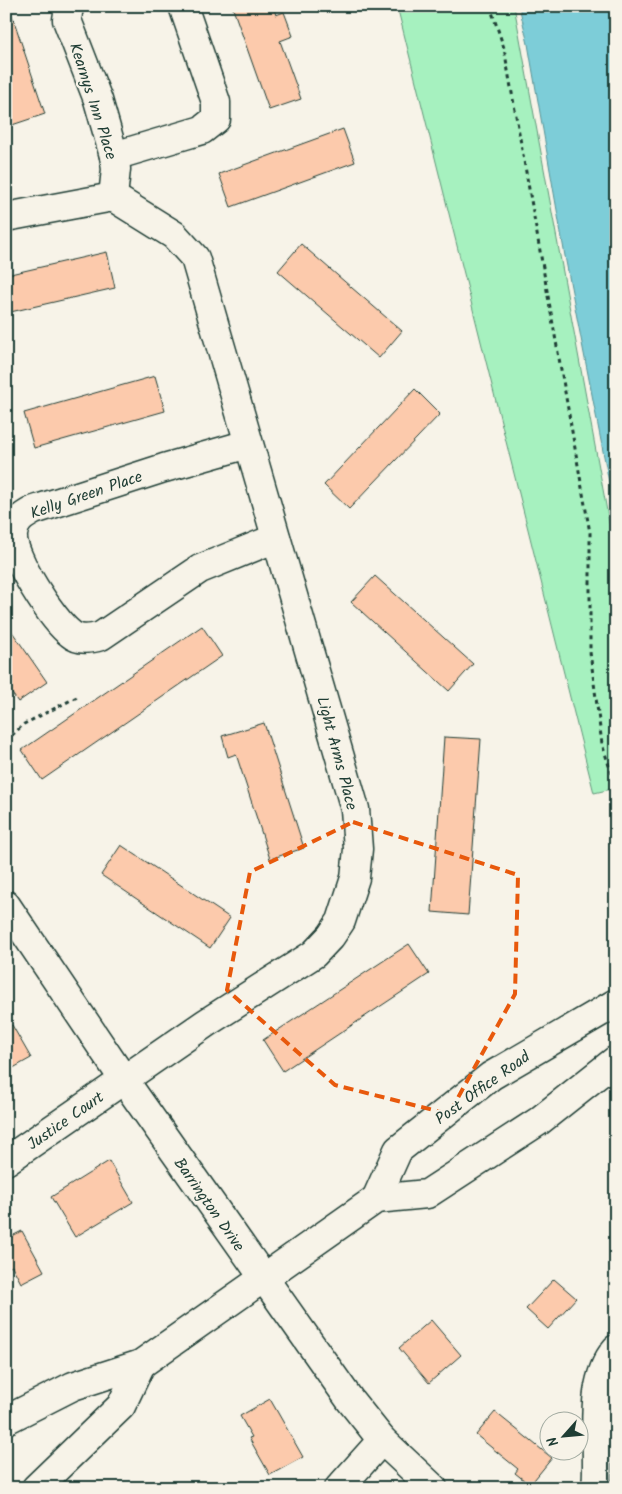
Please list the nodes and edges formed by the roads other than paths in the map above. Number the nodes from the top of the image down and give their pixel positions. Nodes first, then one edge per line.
1 (69, 6) edge
2 (183, 6) edge
3 (114, 156) junction
4 (113, 197) junction
5 (6, 217) edge
6 (248, 444) junction
7 (276, 538) junction
8 (6, 905) edge
9 (616, 1003) edge
10 (616, 1060) edge
11 (124, 1080) junction
12 (6, 1161) edge
13 (376, 1199) junction
14 (262, 1278) junction
15 (616, 1349) edge
16 (141, 1364) junction
17 (6, 1420) edge
18 (382, 1440) junction
19 (36, 1488) edge
20 (339, 1488) edge
21 (433, 1488) edge
22 (596, 1488) edge

1 - 3 street, Kearnys Inn Place
2 - 3 street
3 - 4 street, Kearnys Inn Place
4 - 5 street
4 - 6 street, Light Arms Place
6 - 7 street, Light Arms Place
6 - 7 street, Kelly Green Place
7 - 11 street, Light Arms Place
8 - 11 street, Barrington Drive
9 - 13 street, Post Office Road
10 - 13 street
11 - 12 street, Justice Court
11 - 14 street, Barrington Drive
13 - 14 street
14 - 16 street
14 - 18 street, Barrington Drive
15 - 22 street
16 - 17 street
16 - 19 street
18 - 20 street
18 - 21 street, Barrington Drive

